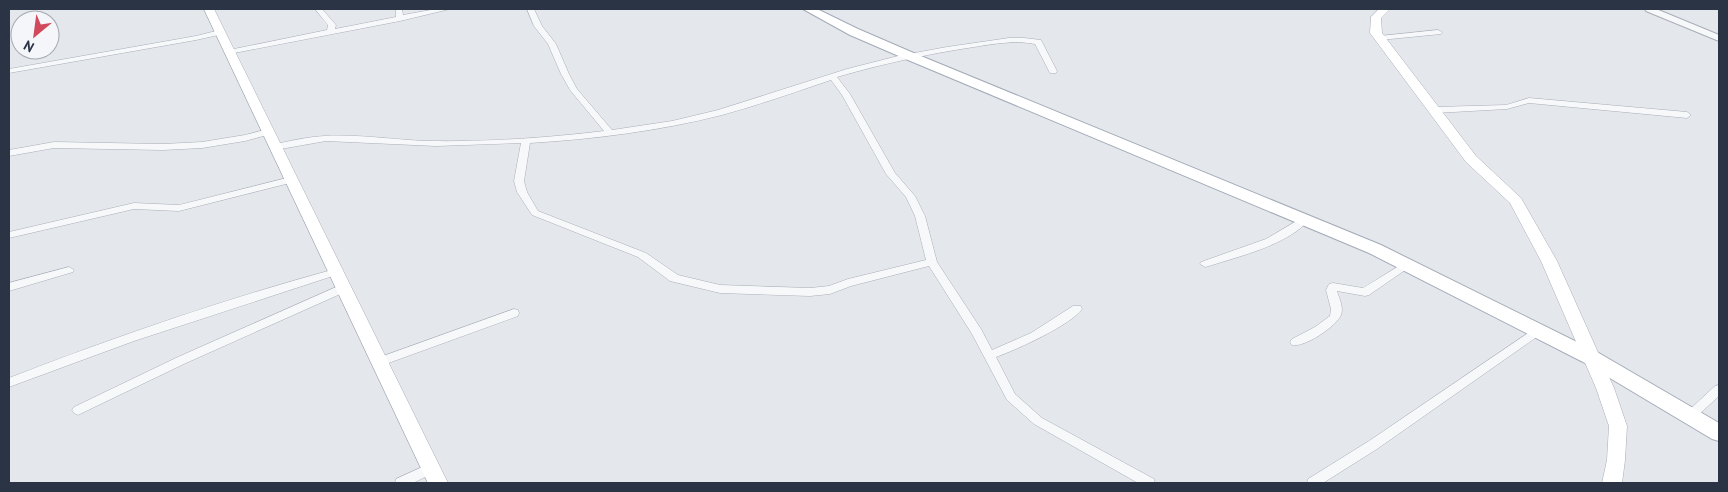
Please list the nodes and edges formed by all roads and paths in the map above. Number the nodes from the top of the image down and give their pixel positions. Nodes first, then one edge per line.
1 (209, 9) edge
2 (318, 9) edge
3 (399, 9) edge
4 (446, 9) edge
5 (530, 9) edge
6 (809, 9) edge
7 (1385, 9) edge
8 (1650, 9) edge
9 (400, 19) junction
10 (332, 31) junction
11 (220, 32) junction
12 (1438, 32) dead end
13 (1380, 38) junction
14 (1719, 38) edge
15 (230, 52) junction
16 (912, 57) junction
17 (9, 71) edge
18 (1053, 71) dead end
19 (833, 77) junction
20 (1435, 110) junction
21 (1687, 115) dead end
22 (268, 132) junction
23 (609, 132) junction
24 (526, 140) junction
25 (275, 147) junction
26 (9, 153) edge
27 (291, 180) junction
28 (1305, 219) junction
29 (9, 235) edge
30 (932, 262) junction
31 (1205, 264) dead end
32 (1407, 264) junction
33 (69, 270) dead end
34 (336, 272) junction
35 (9, 286) edge
36 (343, 288) junction
37 (1077, 309) dead end
38 (514, 313) dead end
39 (1537, 330) junction
40 (1296, 342) dead end
41 (989, 355) junction
42 (1590, 357) junction
43 (379, 362) junction
44 (9, 383) edge
45 (1716, 396) edge
46 (78, 410) dead end
47 (1691, 415) junction
48 (1719, 433) edge
49 (431, 468) junction
50 (1142, 482) edge
51 (402, 483) edge
52 (438, 483) edge
53 (1313, 483) edge
54 (1612, 483) edge

1 - 11 main road
2 - 10 street
3 - 9 street
4 - 9 street
5 - 23 street
6 - 16 main road
7 - 13 main road
8 - 14 street
9 - 10 street
10 - 15 street
11 - 15 main road
11 - 17 street
12 - 13 street
13 - 20 main road
15 - 22 main road
16 - 18 street
16 - 19 street
16 - 28 main road
19 - 23 street
19 - 30 street
20 - 21 street
20 - 42 main road
22 - 25 main road
22 - 26 street
23 - 24 street
24 - 25 street
24 - 30 street
25 - 27 main road
27 - 29 street
27 - 34 main road
28 - 31 street
28 - 32 main road
30 - 41 street
32 - 39 main road
32 - 40 street
33 - 35 street
34 - 36 main road
34 - 44 street
36 - 43 main road
36 - 46 street
37 - 41 street
38 - 43 street
39 - 42 main road
39 - 53 street
41 - 50 street
42 - 47 main road
42 - 54 main road
43 - 49 main road
45 - 47 street
47 - 48 main road
49 - 51 street
49 - 52 main road

